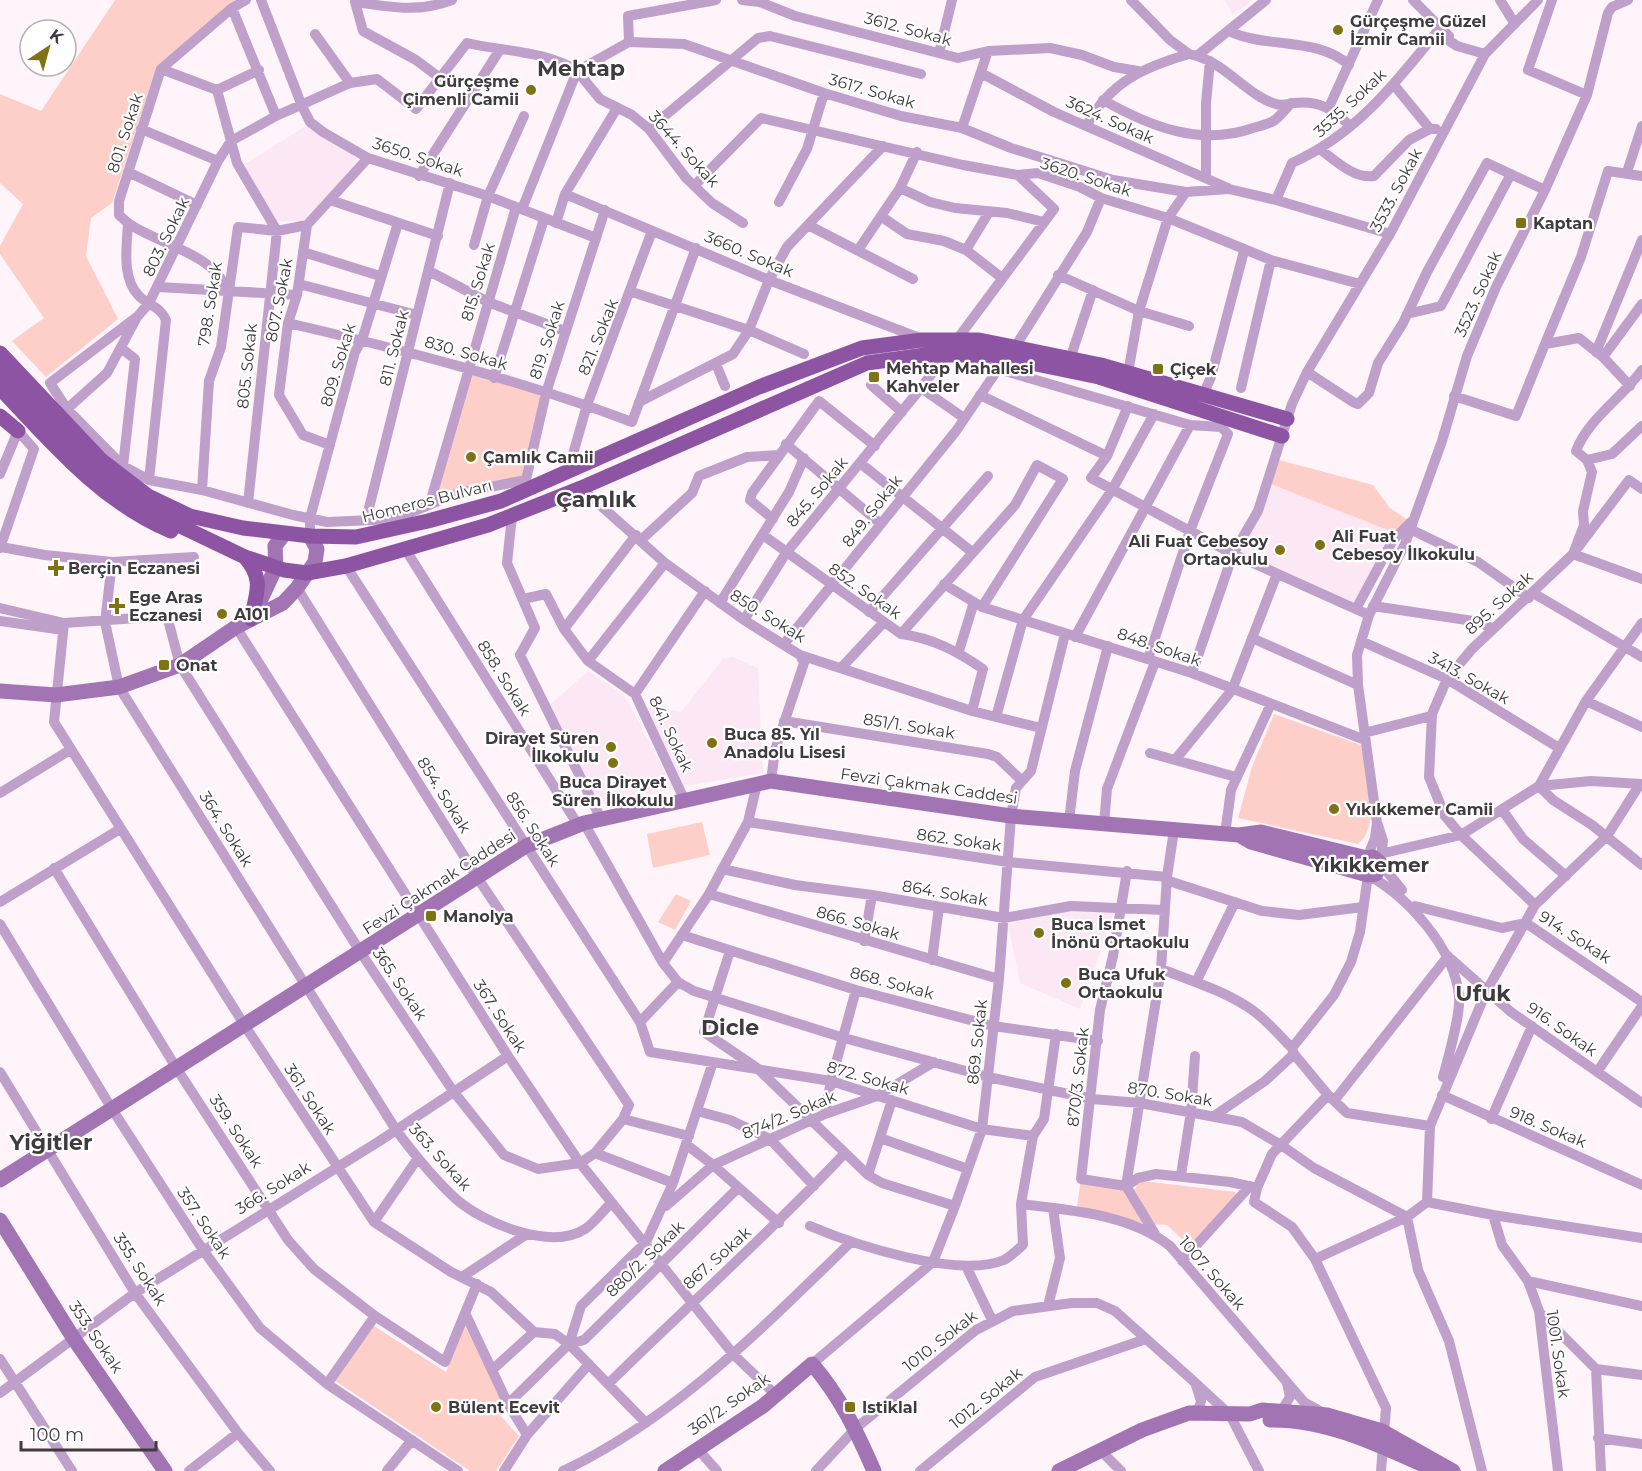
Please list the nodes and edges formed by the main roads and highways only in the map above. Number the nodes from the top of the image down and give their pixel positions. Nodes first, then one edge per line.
1 (0, 353) edge
2 (0, 370) edge
3 (0, 388) edge
4 (0, 416) edge
5 (1287, 419) road end
6 (18, 431) road end
7 (1282, 436) road end
8 (553, 478) junction
9 (526, 480) road end
10 (395, 519) road end
11 (428, 521) junction
12 (284, 534) junction
13 (310, 536) junction
14 (220, 545) junction
15 (245, 557) junction
16 (276, 567) junction
17 (307, 573) junction
18 (251, 619) junction
19 (0, 691) edge
20 (1232, 835) junction
21 (0, 1180) edge
22 (0, 1220) edge
23 (1250, 1414) junction
24 (676, 1468) edge
25 (165, 1471) edge
26 (874, 1471) edge
27 (1059, 1471) edge
28 (1435, 1471) edge
29 (1453, 1471) edge

1 - 12 main road, Homeros Bulvarı
2 - 14 main road
3 - 14 main road
4 - 6 main road
5 - 8 main road, Homeros Bulvarı
7 - 17 main road
8 - 9 main road
8 - 11 main road, Homeros Bulvarı
10 - 11 main road
11 - 13 main road, Homeros Bulvarı
12 - 13 main road, Homeros Bulvarı
12 - 16 main road
13 - 17 main road
14 - 15 main road
15 - 16 main road
15 - 18 main road
16 - 17 main road
16 - 18 main road
17 - 18 main road
18 - 19 main road
20 - 20 main road, Fevzi Çakmak Caddesi
20 - 21 main road, Fevzi Çakmak Caddesi
22 - 25 main road, 353. Sokak
23 - 27 main road
23 - 28 main road
23 - 29 main road
24 - 26 main road, 361/2. Sokak

